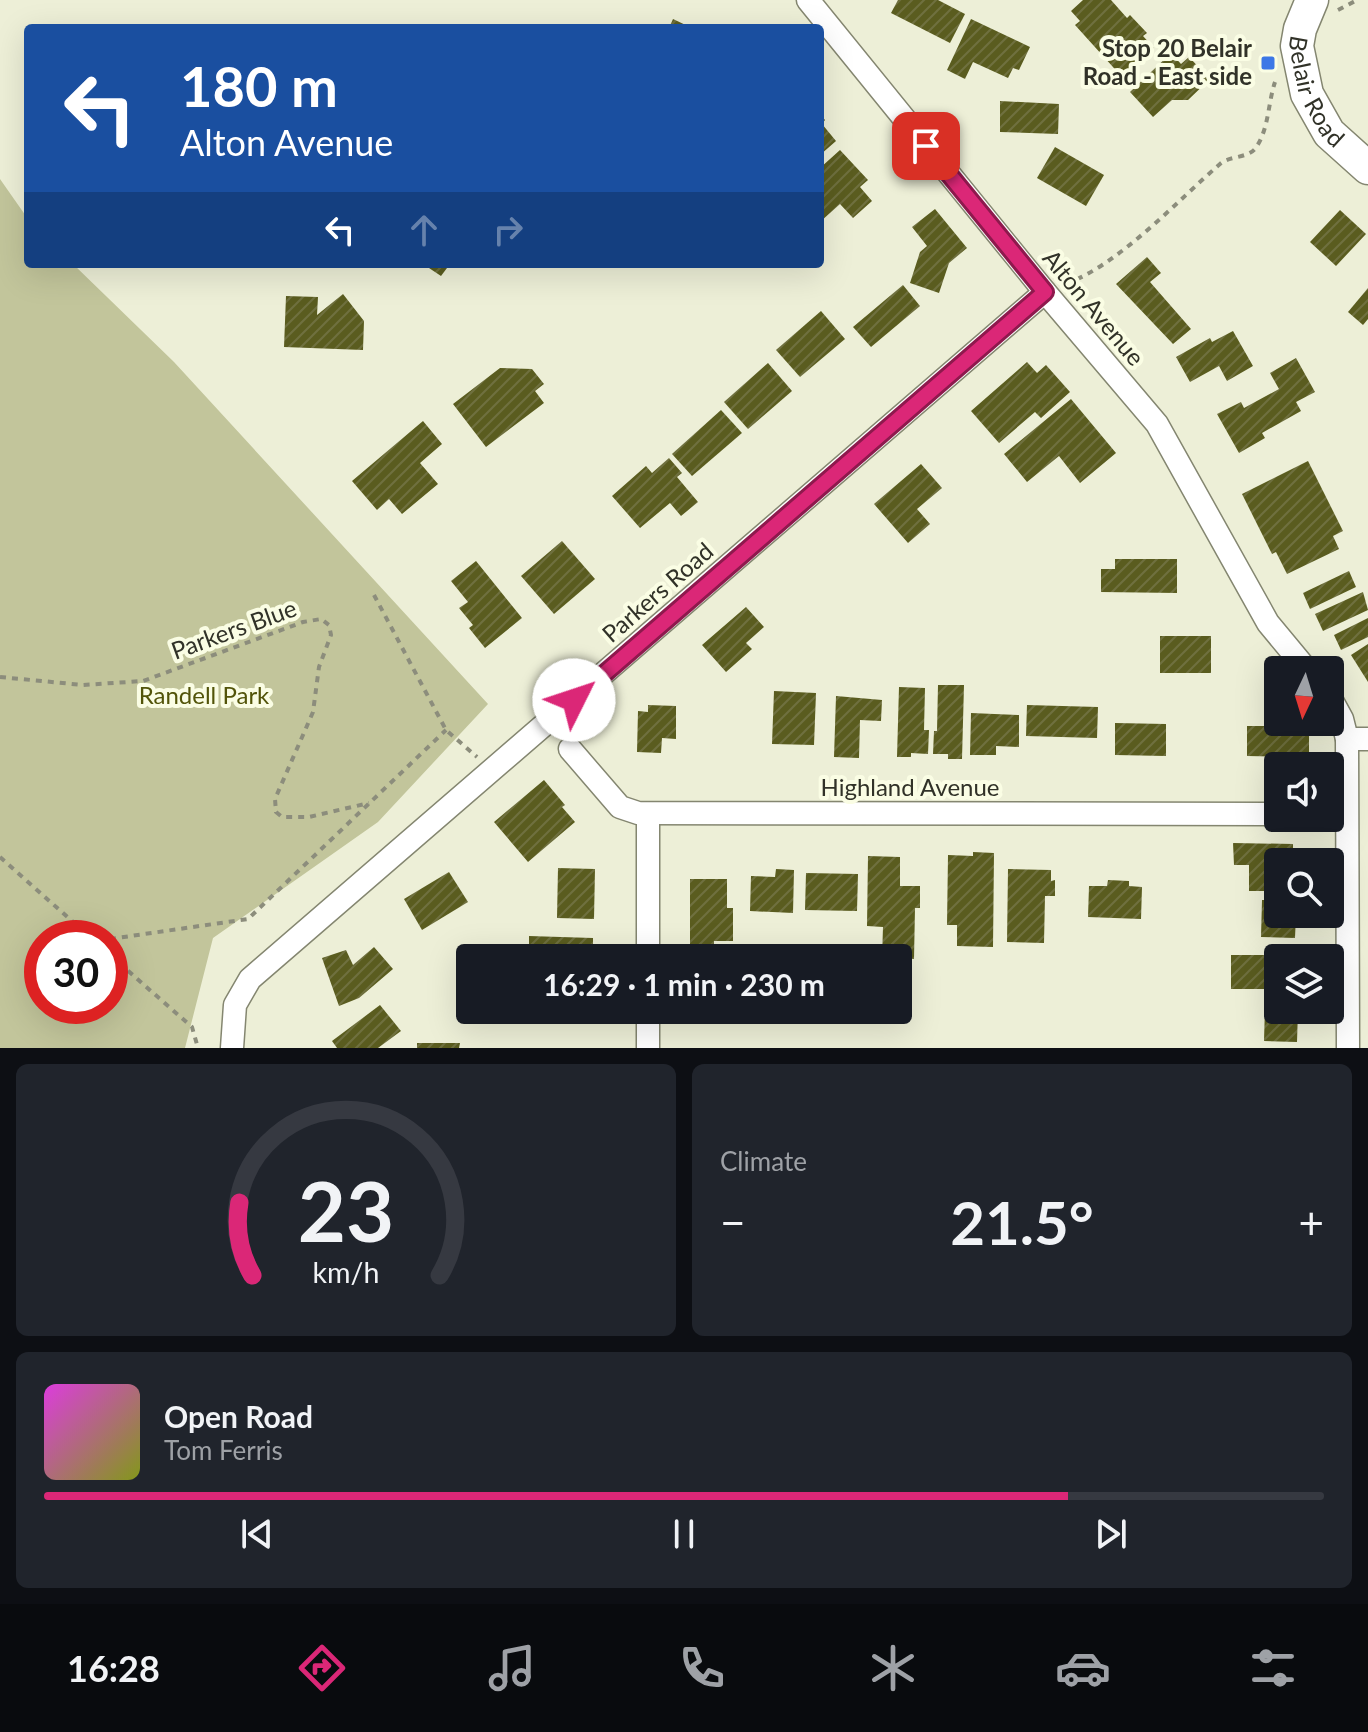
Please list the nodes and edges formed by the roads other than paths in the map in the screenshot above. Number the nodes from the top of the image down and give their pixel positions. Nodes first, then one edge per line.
1 (808, 0) edge
2 (1312, 0) edge
3 (1368, 168) edge
4 (1045, 292) junction
5 (1295, 656) edge
6 (1344, 722) edge
7 (1358, 739) edge
8 (570, 749) dead end
9 (1344, 794) edge
10 (648, 814) junction
11 (1264, 814) edge
12 (1340, 832) edge
13 (648, 944) edge
14 (648, 1024) edge
15 (232, 1048) edge
16 (648, 1048) edge
17 (1348, 1048) edge

1 - 4 street, Alton Avenue
2 - 3 main road, Belair Road
4 - 5 street, Alton Avenue
4 - 15 street, Parkers Road
6 - 7 street
7 - 9 street
8 - 10 street, Highland Avenue
10 - 11 street, Highland Avenue
10 - 13 street
12 - 17 street
14 - 16 street

